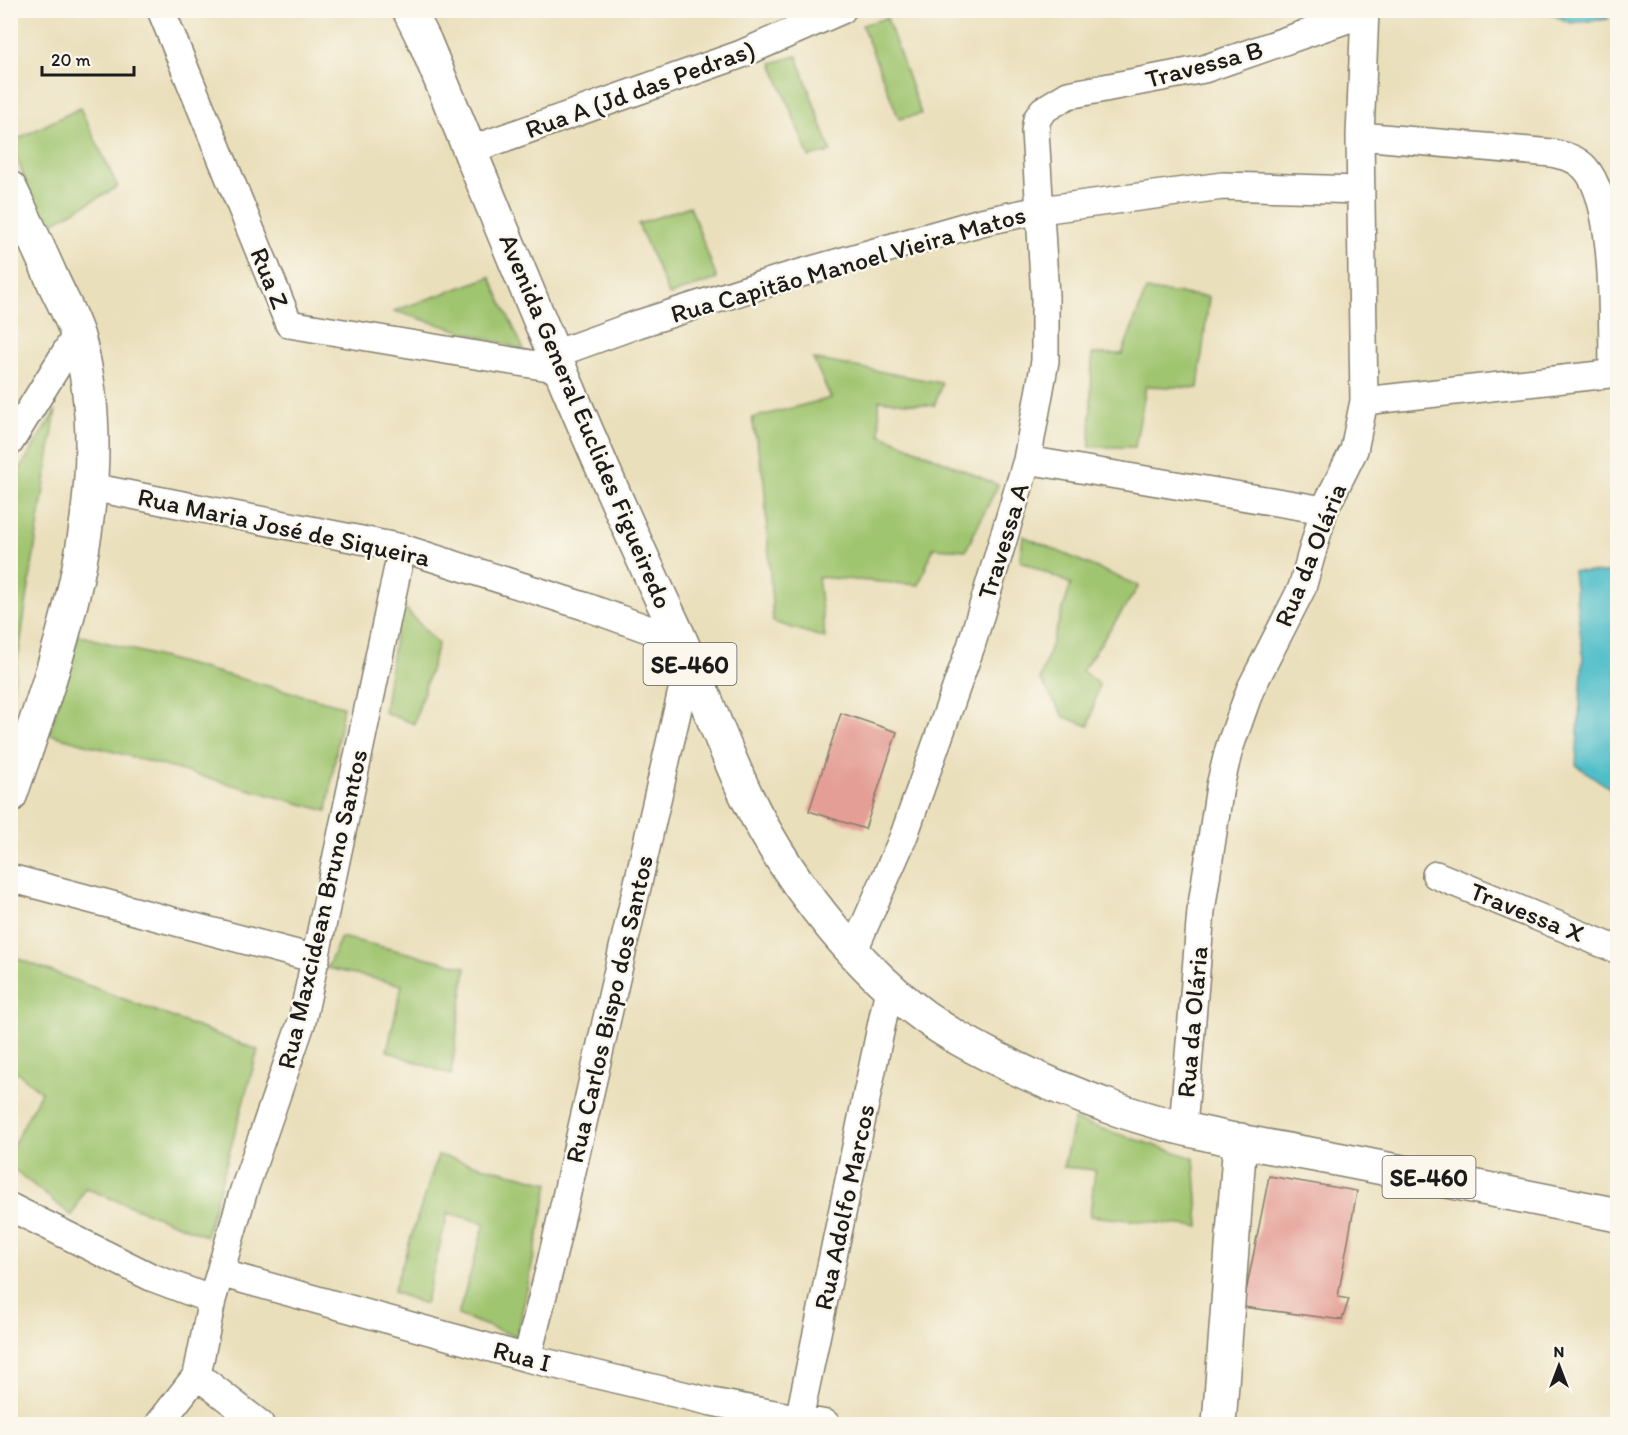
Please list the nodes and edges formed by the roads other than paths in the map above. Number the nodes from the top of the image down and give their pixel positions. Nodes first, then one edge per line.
1 (161, 10) edge
2 (409, 10) edge
3 (842, 10) edge
4 (1365, 12) edge
5 (1043, 110) joint
6 (1359, 136) junction
7 (470, 150) junction
8 (10, 188) edge
9 (1361, 190) junction
10 (1040, 210) junction
11 (77, 334) junction
12 (558, 362) junction
13 (1615, 373) edge
14 (1364, 401) junction
15 (10, 442) edge
16 (1027, 460) junction
17 (91, 487) junction
18 (1324, 510) junction
19 (402, 548) junction
20 (685, 651) junction
21 (19, 742) edge
22 (10, 796) edge
23 (1436, 875) dead end
24 (10, 878) edge
25 (1617, 950) edge
26 (853, 952) junction
27 (316, 959) junction
28 (889, 989) junction
29 (1183, 1126) junction
30 (1240, 1140) junction
31 (10, 1207) edge
32 (1617, 1215) edge
33 (220, 1273) junction
34 (212, 1300) junction
35 (526, 1358) junction
36 (197, 1375) junction
37 (798, 1423) edge
38 (159, 1425) edge
39 (260, 1425) edge
40 (826, 1425) edge
41 (1219, 1425) edge

1 - 12 street, Rua Z
2 - 7 main road, Avenida General Euclides Figueiredo / SE-460
3 - 7 street, Rua A (Jd das Pedras)
4 - 5 street, Travessa B
4 - 6 street, Rua da Olária
5 - 10 street, Travessa A
6 - 9 street, Rua da Olária
6 - 13 street
7 - 12 main road, Avenida General Euclides Figueiredo / SE-460
8 - 11 main road
9 - 10 street, Rua Capitão Manoel Vieira Matos
9 - 14 street, Rua da Olária
10 - 12 street, Rua Capitão Manoel Vieira Matos
10 - 16 street, Travessa A
11 - 15 street
11 - 17 main road
12 - 20 main road, Avenida General Euclides Figueiredo / SE-460
13 - 14 street
14 - 18 street, Rua da Olária
16 - 18 street
16 - 26 street, Travessa A
17 - 19 street, Rua Maria José de Siqueira
17 - 21 main road
18 - 29 street, Rua da Olária
19 - 20 street, Rua Maria José de Siqueira
19 - 27 street, Rua Maxcidean Bruno Santos
20 - 26 main road, Avenida General Euclides Figueiredo / SE-460
20 - 35 street, Rua Carlos Bispo dos Santos
21 - 22 main road
23 - 25 street, Travessa X
24 - 27 street
26 - 28 main road, Avenida General Euclides Figueiredo / SE-460
27 - 33 street, Rua Maxcidean Bruno Santos
28 - 29 main road, Avenida General Euclides Figueiredo / SE-460
28 - 37 street, Rua Adolfo Marcos
29 - 30 main road, Avenida General Euclides Figueiredo / SE-460
30 - 32 main road, Avenida General Euclides Figueiredo / SE-460
30 - 41 main road
31 - 34 street
33 - 34 street, Rua Maxcidean Bruno Santos
33 - 35 street, Rua I
34 - 36 street, Rua Maxcidean Bruno Santos
35 - 37 street, Rua I
36 - 38 street
36 - 39 street
37 - 40 street, Rua I

